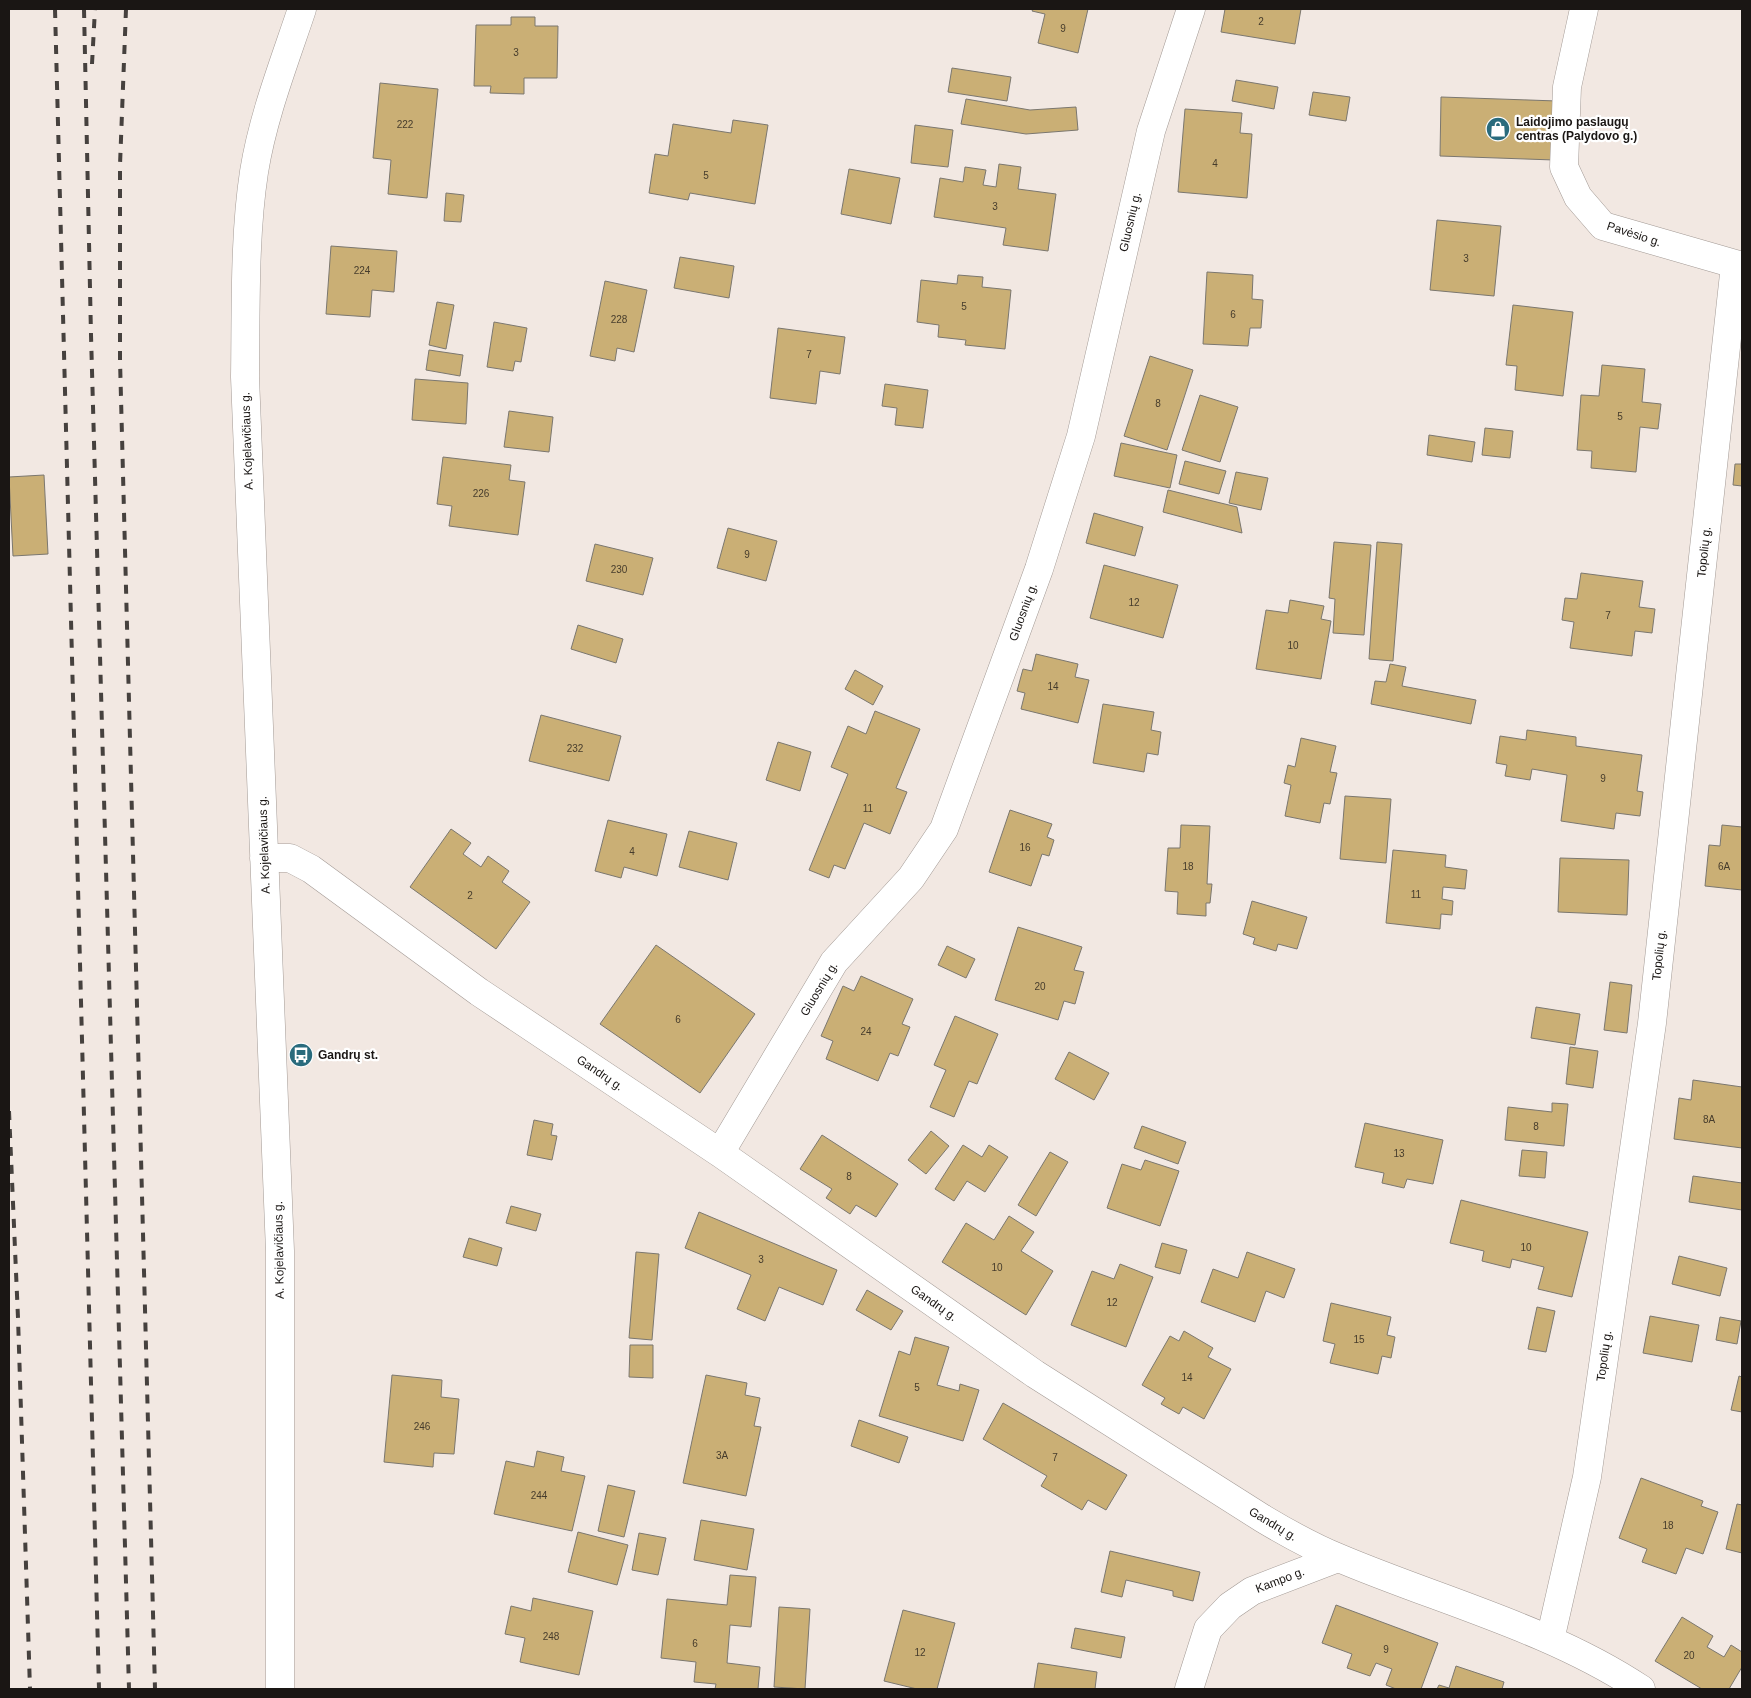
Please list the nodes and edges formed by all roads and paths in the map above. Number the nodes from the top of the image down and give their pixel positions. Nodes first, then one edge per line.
1 (302, 9) edge
2 (1191, 9) edge
3 (1584, 9) edge
4 (1739, 266) edge
5 (264, 858) junction
6 (720, 1154) junction
7 (1338, 1558) junction
8 (1550, 1640) junction
9 (280, 1689) edge
10 (1189, 1689) edge
11 (1641, 1689) edge

1 - 5 street, A. Kojelavičiaus g.
2 - 6 street, Gluosnių g.
3 - 4 street, Pavėsio g.
4 - 8 street, Topolių g.
5 - 6 street, Gandrų g.
5 - 9 street, A. Kojelavičiaus g.
6 - 7 street, Gandrų g.
7 - 8 street, Gandrų g.
7 - 10 street, Kampo g.
8 - 11 street, Gandrų g.

